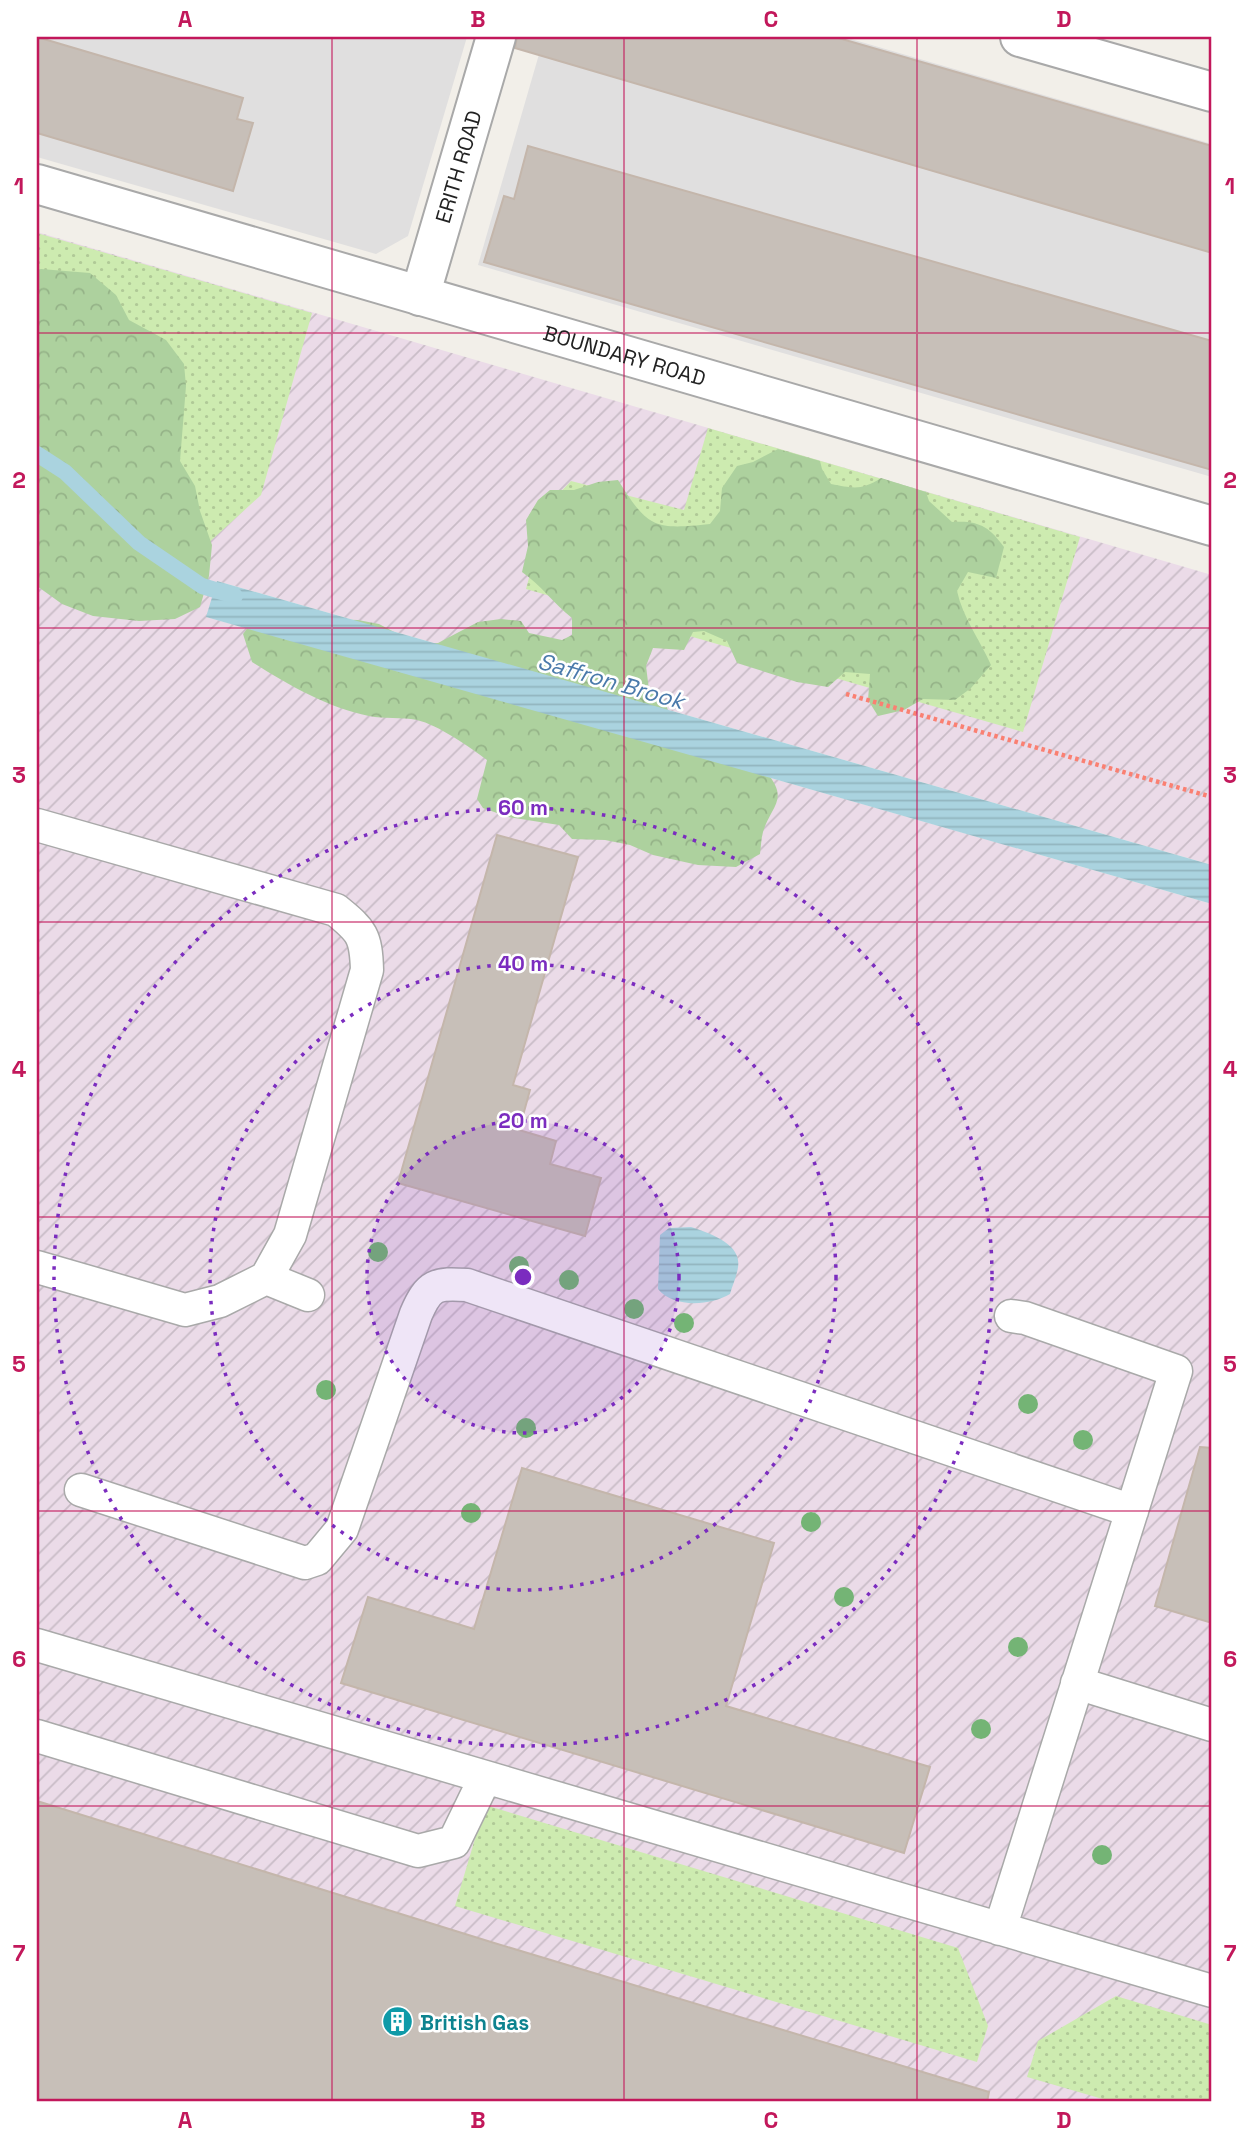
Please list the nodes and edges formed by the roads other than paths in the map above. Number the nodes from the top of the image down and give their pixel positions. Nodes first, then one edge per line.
1 (496, 37) edge
2 (1020, 37) edge
3 (1212, 92) edge
4 (37, 184) edge
5 (420, 296) junction
6 (1212, 526) edge
7 (37, 824) edge
8 (37, 1268) edge
9 (266, 1278) junction
10 (308, 1295) dead end
11 (1011, 1315) dead end
12 (81, 1490) dead end
13 (1132, 1511) junction
14 (37, 1645) edge
15 (1077, 1684) junction
16 (1212, 1725) edge
17 (37, 1736) edge
18 (485, 1778) junction
19 (1000, 1929) junction
20 (1212, 1992) edge

1 - 5 street, ERITH ROAD
2 - 3 street
4 - 5 street, BOUNDARY ROAD
5 - 6 street, BOUNDARY ROAD
7 - 9 lane
8 - 9 lane
9 - 10 lane
11 - 13 lane
12 - 13 lane
13 - 15 lane
14 - 18 lane
15 - 16 lane
15 - 19 lane
17 - 18 lane
18 - 19 lane
19 - 20 lane

